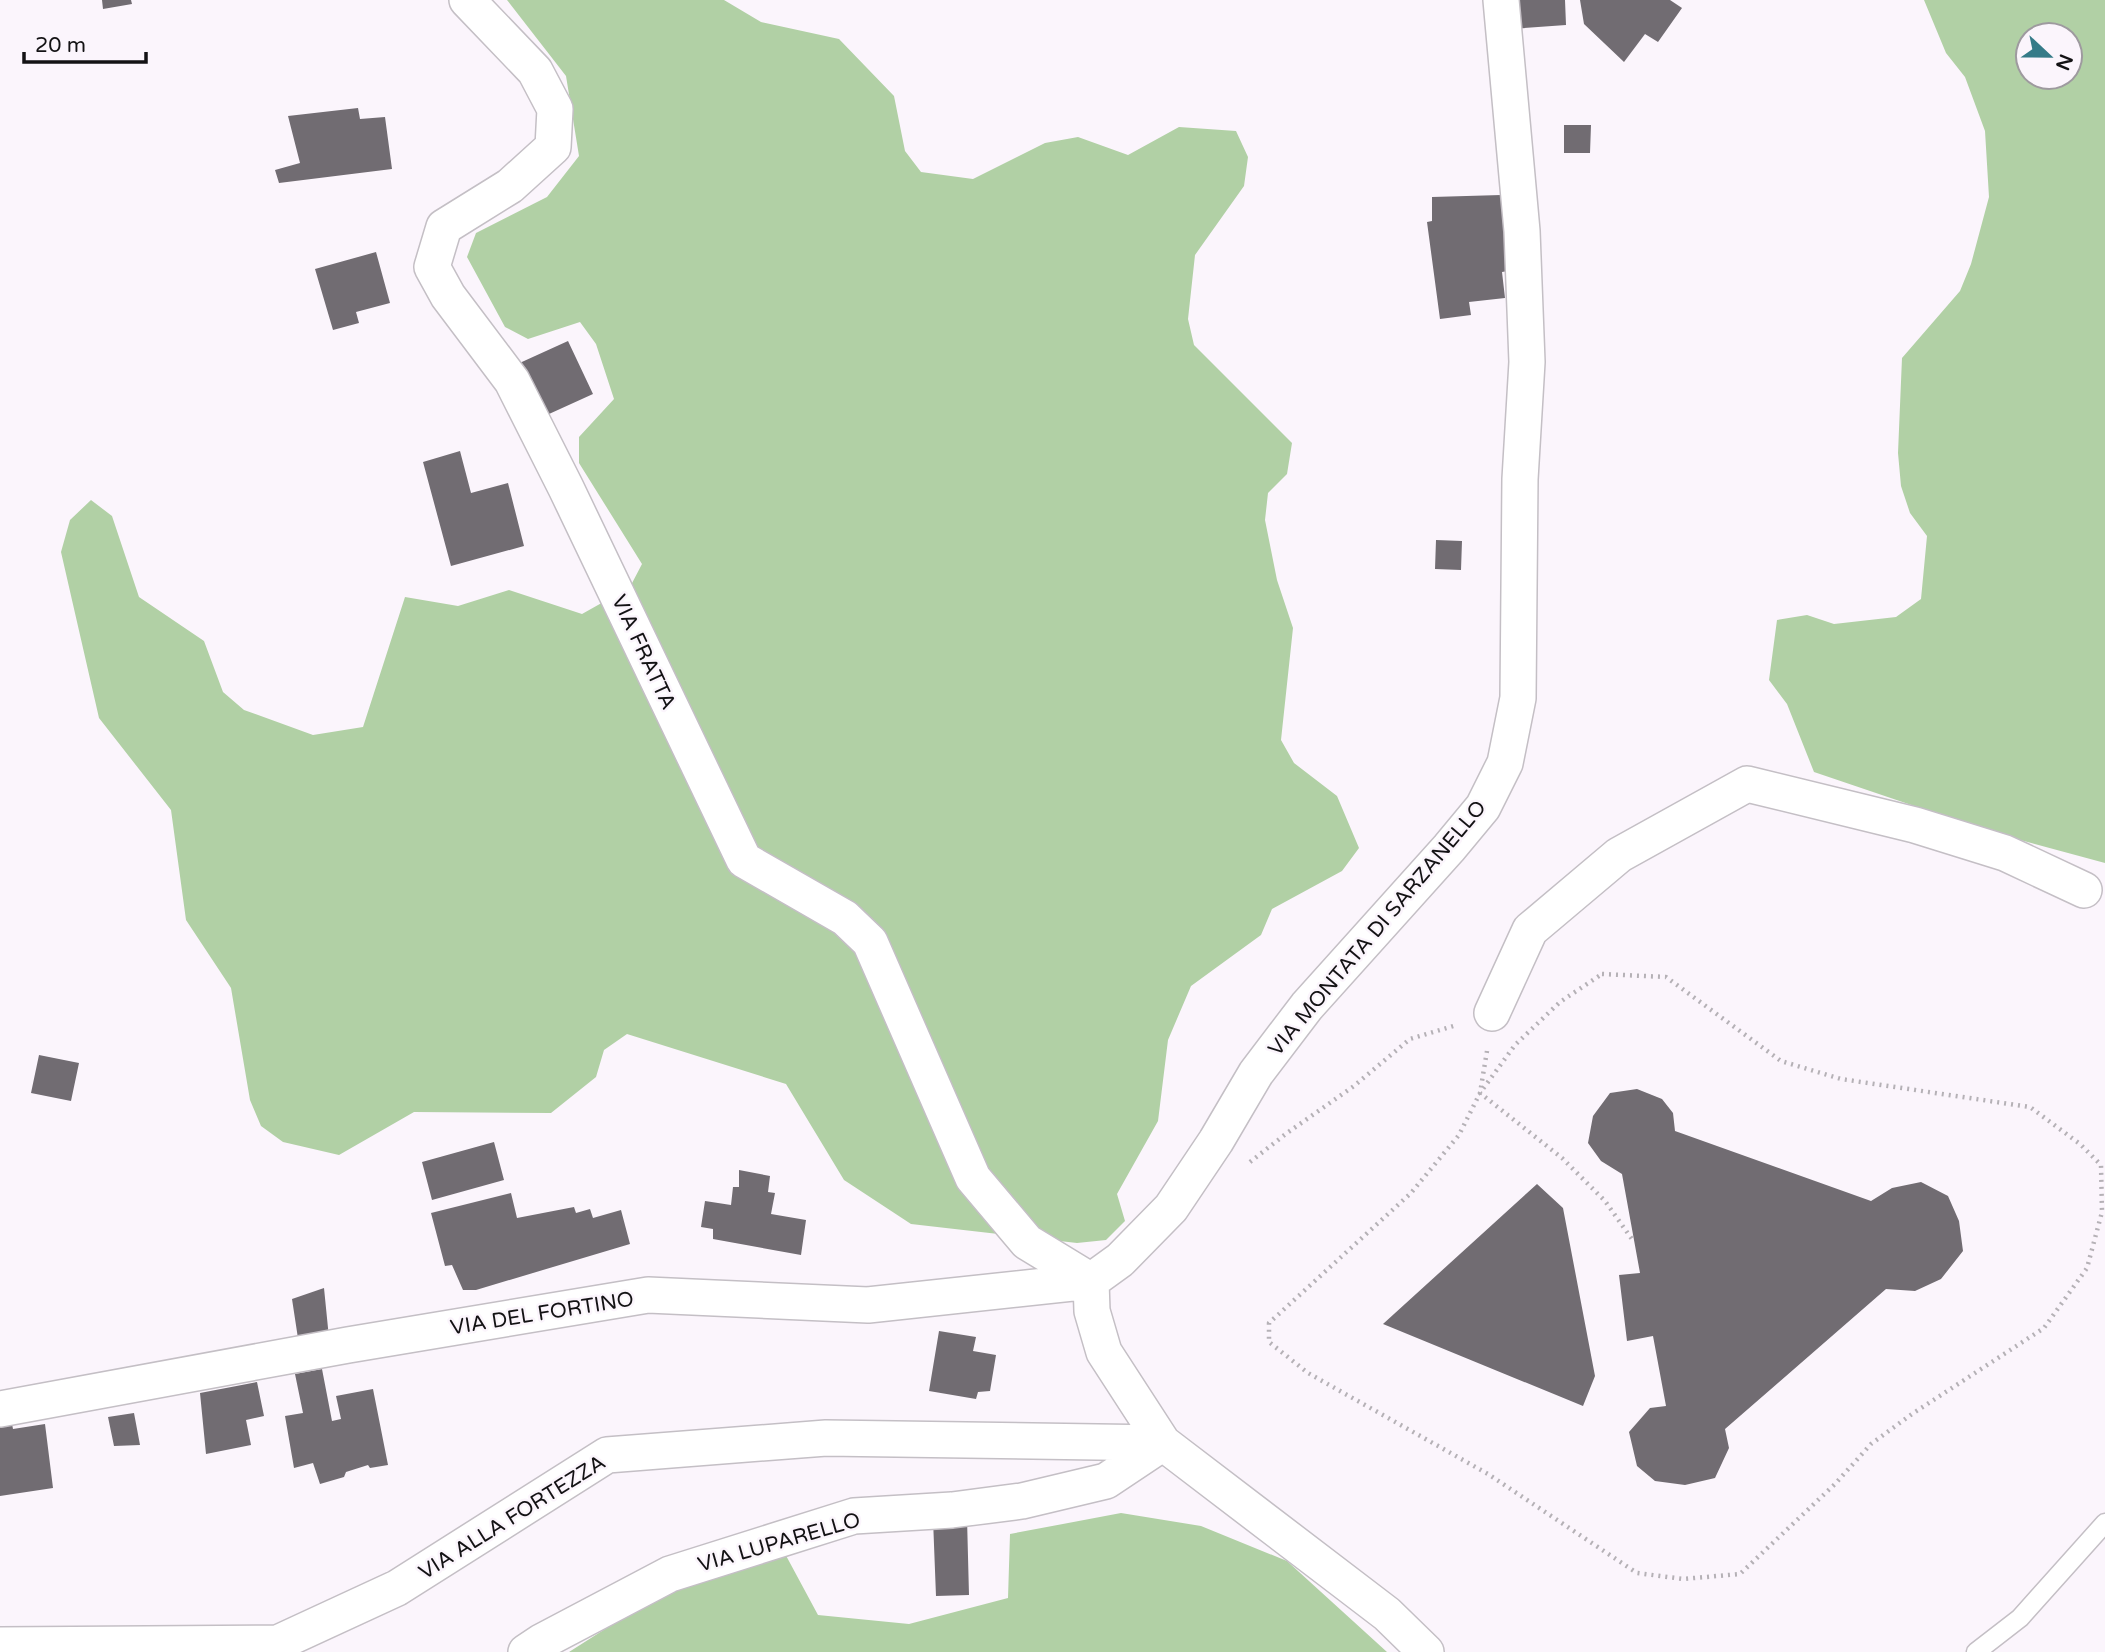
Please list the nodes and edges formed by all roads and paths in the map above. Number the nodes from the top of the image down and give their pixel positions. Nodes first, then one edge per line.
1 (467, 0) edge
2 (1501, 0) edge
3 (2094, 890) edge
4 (1492, 1013) junction
5 (1480, 1093) junction
6 (1241, 1169) dead end
7 (1634, 1242) dead end
8 (1091, 1281) junction
9 (0, 1409) edge
10 (1163, 1443) junction
11 (2105, 1523) edge
12 (0, 1646) edge
13 (526, 1652) edge
14 (1426, 1652) edge
15 (1976, 1652) edge

1 - 8 street, VIA FRATTA
2 - 8 street, VIA MONTATA DI SARZANELLO
3 - 4 street
4 - 5 path
4 - 6 path
5 - 5 path
5 - 7 path
8 - 9 street, VIA DEL FORTINO
8 - 10 street
10 - 12 street, VIA ALLA FORTEZZA
10 - 13 street, VIA LUPARELLO
10 - 14 street
11 - 15 lane

